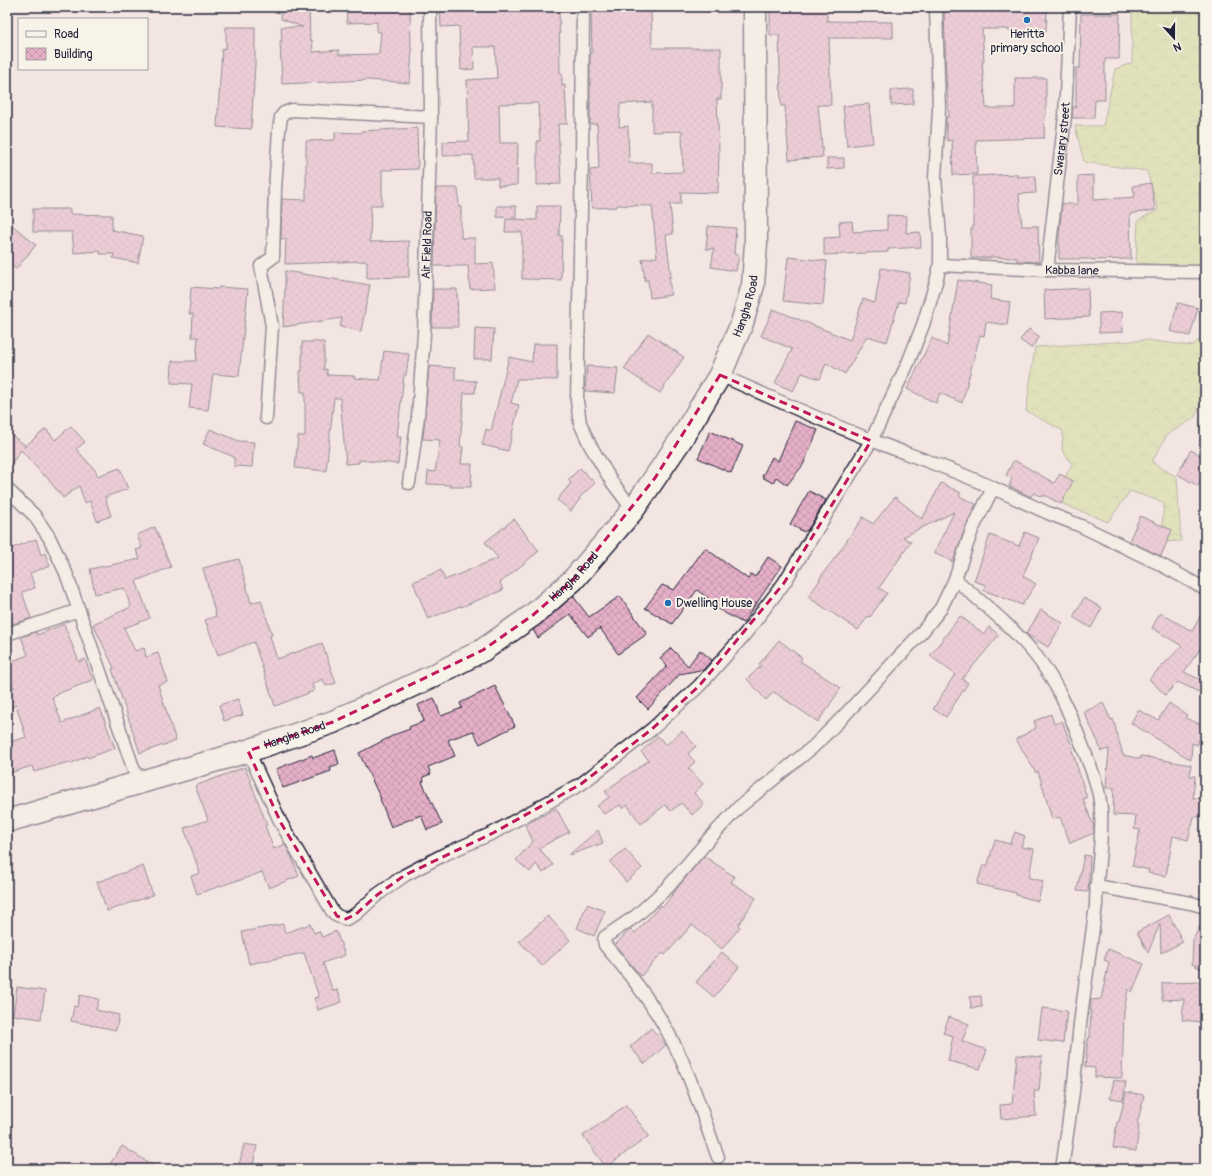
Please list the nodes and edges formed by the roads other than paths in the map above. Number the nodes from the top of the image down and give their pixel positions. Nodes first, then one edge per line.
1 (430, 7) edge
2 (582, 7) edge
3 (755, 7) edge
4 (936, 7) edge
5 (1070, 7) edge
6 (431, 117) junction
7 (940, 265) junction
8 (1047, 270) junction
9 (1205, 272) edge
10 (720, 375) junction
11 (266, 418) dead end
12 (871, 441) junction
13 (409, 483) dead end
14 (993, 488) junction
15 (7, 490) edge
16 (632, 510) junction
17 (955, 579) junction
18 (1205, 589) edge
19 (79, 610) junction
20 (7, 634) edge
21 (248, 751) junction
22 (138, 782) junction
23 (7, 821) edge
24 (1096, 886) junction
25 (1205, 907) edge
26 (718, 1157) dead end
27 (1062, 1169) edge

1 - 6 street, Air Field Road
2 - 16 street
3 - 10 highway, Hangha Road
4 - 7 street
5 - 8 street, Swarary street
6 - 11 street
6 - 13 street, Air Field Road
7 - 8 street, Kabba lane
7 - 12 street
8 - 9 street, Kabba lane
10 - 12 street
10 - 16 highway, Hangha Road
12 - 14 street
12 - 21 street
14 - 17 street
14 - 18 street
15 - 19 street
16 - 21 highway, Hangha Road
17 - 24 street
17 - 26 street
19 - 20 street
19 - 22 street
21 - 22 highway, Hangha Road
22 - 23 highway, Hangha Road
24 - 25 street
24 - 27 street

